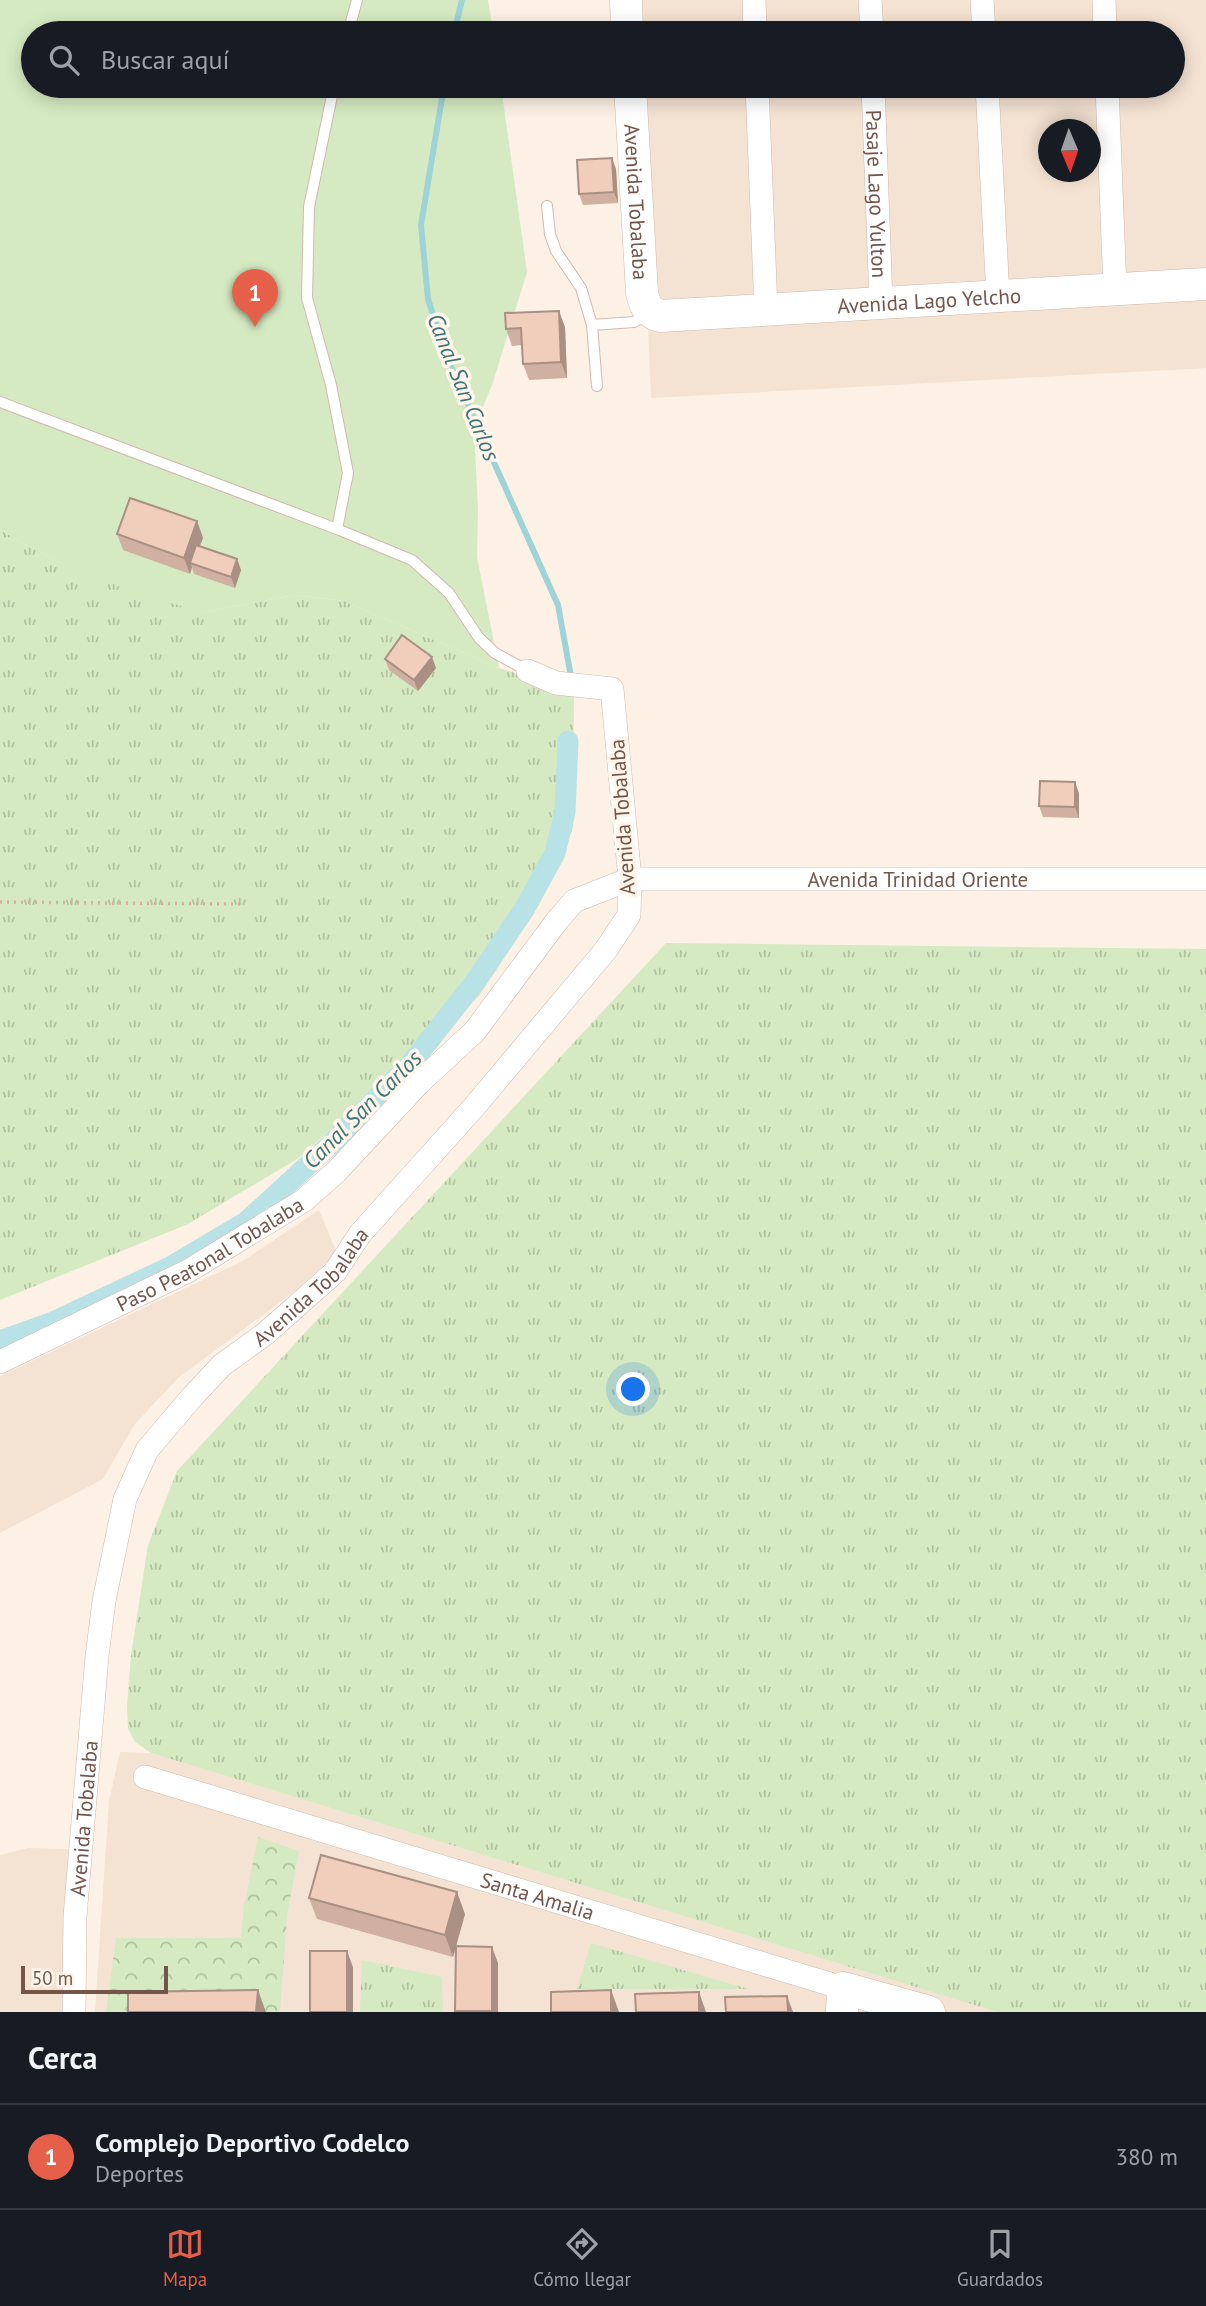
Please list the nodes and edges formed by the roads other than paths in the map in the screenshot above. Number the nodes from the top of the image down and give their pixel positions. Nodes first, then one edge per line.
1 (357, 0) edge
2 (625, 0) edge
3 (754, 0) edge
4 (870, 0) edge
5 (982, 0) edge
6 (1104, 0) edge
7 (351, 21) edge
8 (626, 21) edge
9 (755, 21) edge
10 (871, 21) edge
11 (983, 21) edge
12 (1105, 21) edge
13 (332, 98) edge
14 (631, 98) edge
15 (757, 98) edge
16 (873, 98) edge
17 (988, 98) edge
18 (1107, 98) edge
19 (547, 206) dead end
20 (1206, 284) edge
21 (1115, 290) junction
22 (998, 297) junction
23 (881, 303) junction
24 (766, 310) junction
25 (651, 313) junction
26 (592, 325) junction
27 (597, 386) dead end
28 (0, 402) edge
29 (337, 529) junction
30 (528, 671) joint
31 (630, 879) junction
32 (1206, 879) edge
33 (0, 1362) edge
34 (145, 1777) dead end
35 (842, 2000) edge
36 (74, 2012) edge
37 (929, 2012) edge

1 - 7 lane
2 - 8 street
3 - 9 street
4 - 10 street
5 - 11 street
6 - 12 street
13 - 29 lane
14 - 25 street, Avenida Tobalaba
15 - 24 street
16 - 23 street, Pasaje Lago Yulton
17 - 22 street
18 - 21 street
19 - 26 lane
20 - 21 street, Avenida Lago Yelcho
21 - 22 street, Avenida Lago Yelcho
22 - 23 street, Avenida Lago Yelcho
23 - 24 street, Avenida Lago Yelcho
24 - 25 street, Avenida Lago Yelcho
25 - 26 lane
26 - 27 lane
28 - 29 lane
29 - 30 lane
30 - 31 street, Avenida Tobalaba
31 - 32 street, Avenida Trinidad Oriente
31 - 33 street, Paso Peatonal Tobalaba
31 - 36 street, Avenida Tobalaba
34 - 35 street, Santa Amalia
35 - 37 street, Santa Amalia

